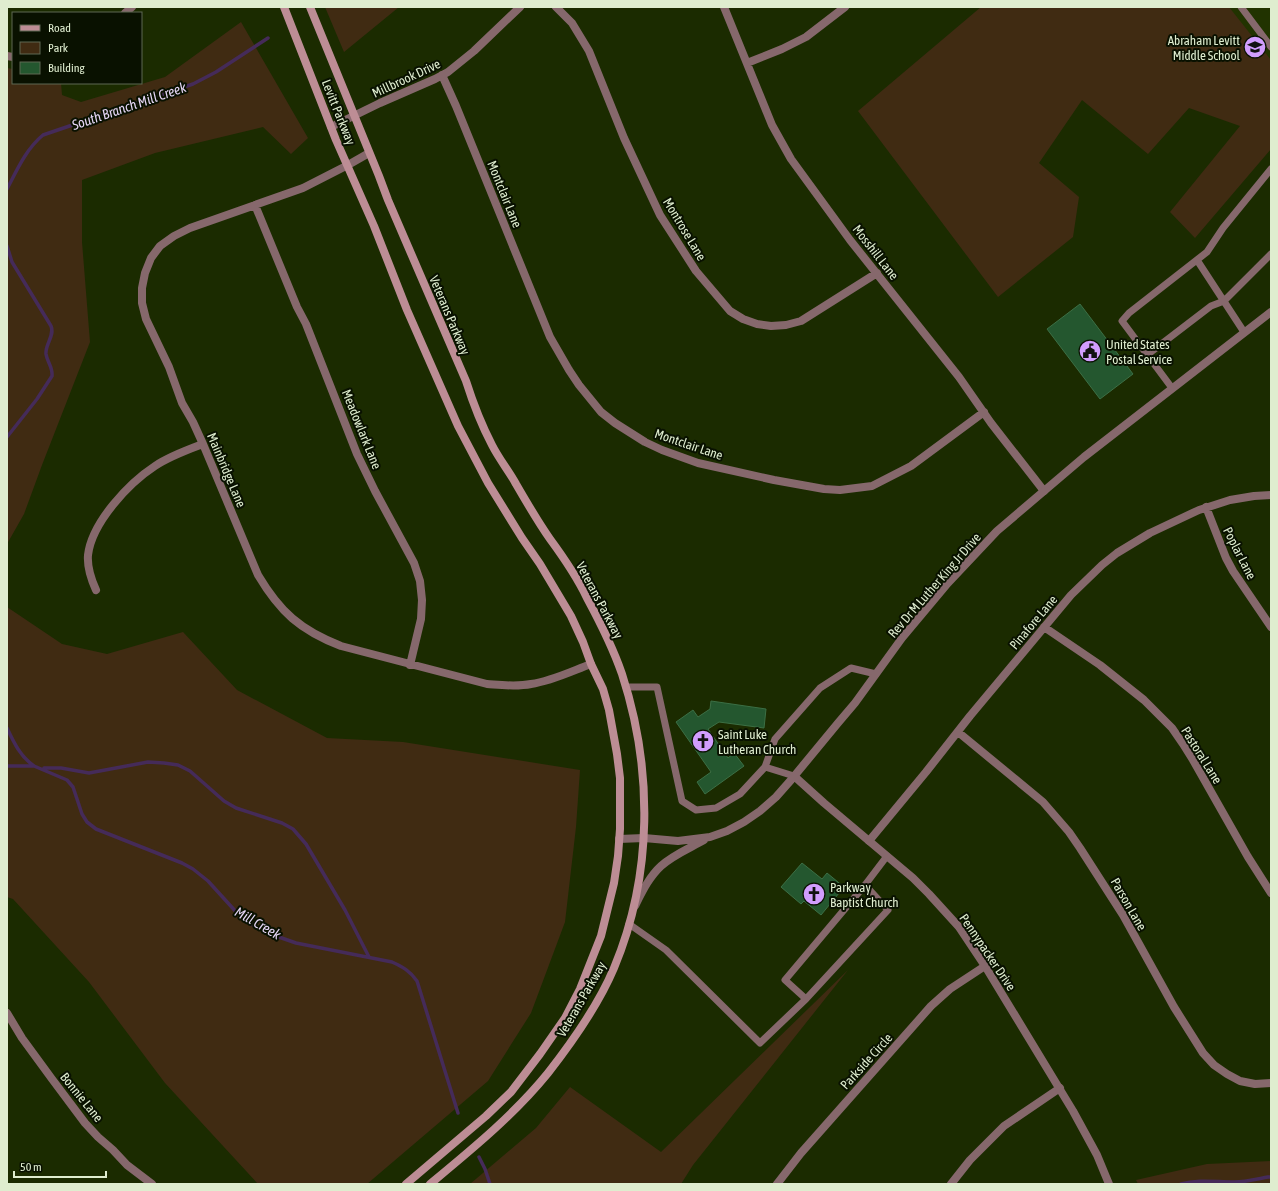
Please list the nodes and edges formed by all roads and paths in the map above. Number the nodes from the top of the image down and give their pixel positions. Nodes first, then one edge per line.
1 (284, 7) edge
2 (310, 7) edge
3 (520, 7) edge
4 (556, 7) edge
5 (724, 7) edge
6 (845, 7) edge
7 (1241, 7) edge
8 (1271, 47) edge
9 (747, 63) junction
10 (442, 75) junction
11 (354, 115) junction
12 (331, 127) junction
13 (369, 153) junction
14 (348, 165) junction
15 (1271, 169) edge
16 (255, 205) junction
17 (1271, 254) edge
18 (1197, 260) junction
19 (876, 273) junction
20 (1224, 301) junction
21 (1271, 312) edge
22 (1244, 332) junction
23 (1147, 355) junction
24 (1172, 388) junction
25 (984, 412) junction
26 (203, 444) junction
27 (1044, 491) junction
28 (1271, 495) edge
29 (1206, 507) junction
30 (96, 590) dead end
31 (1044, 627) junction
32 (1271, 627) edge
33 (410, 664) junction
34 (591, 664) junction
35 (876, 674) junction
36 (626, 687) junction
37 (958, 732) junction
38 (764, 767) junction
39 (794, 776) junction
40 (710, 837) junction
41 (644, 838) junction
42 (619, 839) junction
43 (869, 841) junction
44 (887, 856) junction
45 (865, 885) junction
46 (1271, 893) edge
47 (632, 911) junction
48 (629, 924) junction
49 (985, 966) junction
50 (806, 999) junction
51 (7, 1013) edge
52 (1271, 1083) edge
53 (1060, 1088) junction
54 (152, 1184) edge
55 (406, 1184) edge
56 (430, 1184) edge
57 (777, 1184) edge
58 (951, 1184) edge
59 (1109, 1184) edge

1 - 12 main road, Levitt Parkway
2 - 11 main road, Veterans Parkway
3 - 10 street, Millbrook Drive
4 - 19 street, Montrose Lane
5 - 9 street, Mosshill Lane
6 - 9 street
7 - 8 lane
9 - 19 street, Mosshill Lane
10 - 11 street, Millbrook Drive
10 - 25 street, Montclair Lane
11 - 12 street, Millbrook Drive
11 - 13 main road, Veterans Parkway
12 - 14 main road, Levitt Parkway
13 - 14 street, Mainbridge Lane
13 - 36 main road, Veterans Parkway
14 - 16 street, Mainbridge Lane
14 - 34 main road
15 - 18 lane
16 - 26 street, Mainbridge Lane
16 - 33 street, Meadowlark Lane
17 - 20 lane
18 - 20 lane
18 - 23 lane
19 - 25 street, Mosshill Lane
20 - 22 lane
20 - 23 lane
21 - 22 street, Rev Dr M Luther King Jr Drive
22 - 24 street, Rev Dr M Luther King Jr Drive
23 - 24 lane
24 - 27 street, Rev Dr M Luther King Jr Drive
25 - 27 street, Mosshill Lane
26 - 30 street
26 - 33 street, Mainbridge Lane
27 - 35 street, Rev Dr M Luther King Jr Drive
28 - 29 street, Pinafore Lane
29 - 31 street, Pinafore Lane
29 - 32 street, Poplar Lane
31 - 37 street, Pinafore Lane
31 - 46 street, Pastoral Lane
33 - 34 street, Mainbridge Lane
34 - 42 main road, Veterans Parkway
35 - 38 lane
35 - 39 street, Rev Dr M Luther King Jr Drive
36 - 38 lane
36 - 41 main road, Veterans Parkway
37 - 43 street, Pinafore Lane
37 - 52 street, Parson Lane
38 - 39 lane
39 - 40 street, Rev Dr M Luther King Jr Drive
39 - 43 street, Pennypacker Drive
40 - 41 street, Rev Dr M Luther King Jr Drive
40 - 47 street
41 - 42 street, Rev Dr M Luther King Jr Drive
41 - 47 main road, Veterans Parkway
42 - 55 main road, Veterans Parkway
43 - 44 street, Pennypacker Drive
44 - 45 lane
44 - 49 street, Pennypacker Drive
45 - 50 lane
45 - 50 lane
47 - 48 main road, Veterans Parkway
48 - 50 lane
48 - 56 main road, Veterans Parkway
49 - 53 street, Pennypacker Drive
49 - 57 street, Parkside Circle
51 - 54 street, Bonnie Lane
53 - 58 street
53 - 59 street, Pennypacker Drive

